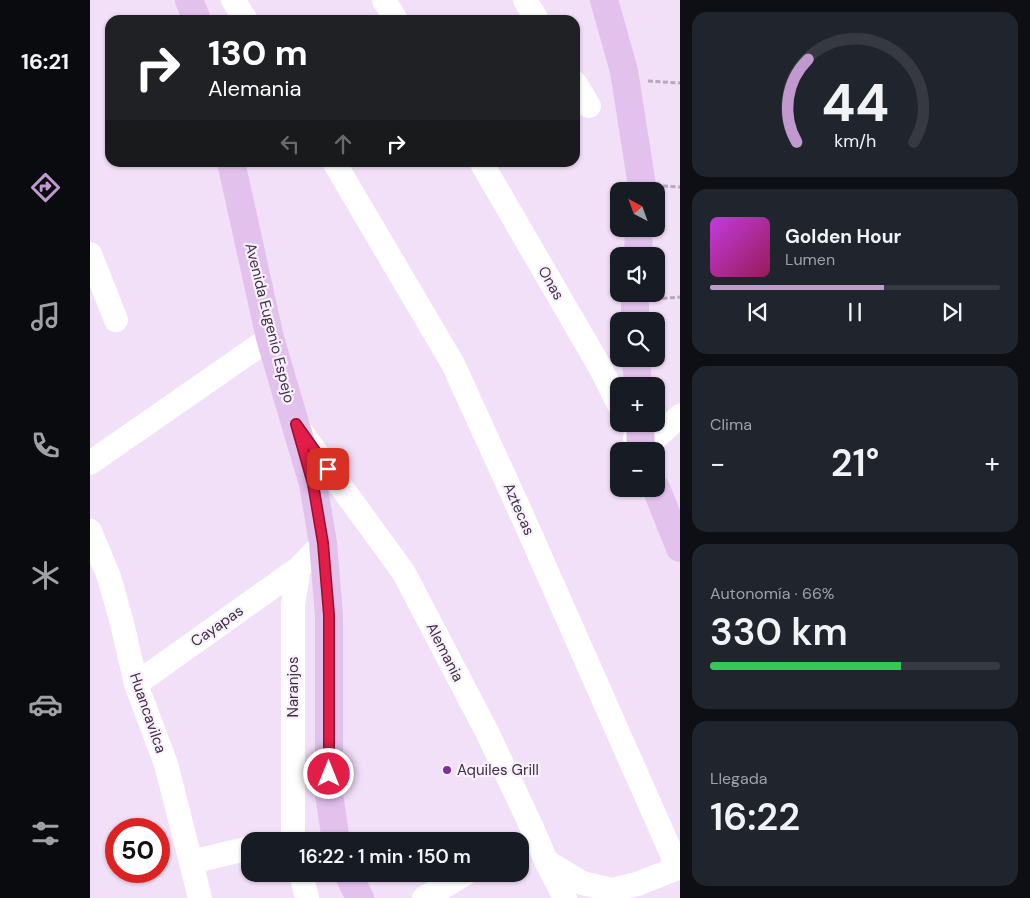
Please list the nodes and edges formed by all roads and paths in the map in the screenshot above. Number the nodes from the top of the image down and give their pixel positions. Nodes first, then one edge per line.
1 (189, 0) edge
2 (233, 0) edge
3 (384, 0) edge
4 (525, 0) edge
5 (604, 0) edge
6 (195, 15) edge
7 (243, 15) edge
8 (393, 15) edge
9 (534, 15) edge
10 (625, 80) junction
11 (680, 83) edge
12 (580, 91) edge
13 (589, 106) dead end
14 (232, 167) edge
15 (337, 167) edge
16 (484, 167) edge
17 (641, 182) edge
18 (90, 254) edge
19 (116, 320) dead end
20 (270, 338) junction
21 (610, 387) edge
22 (680, 416) edge
23 (296, 424) junction
24 (651, 442) edge
25 (90, 463) edge
26 (660, 497) edge
27 (90, 531) edge
28 (679, 541) edge
29 (323, 543) junction
30 (299, 568) junction
31 (136, 684) junction
32 (288, 832) edge
33 (335, 832) edge
34 (525, 832) edge
35 (529, 840) edge
36 (241, 850) edge
37 (546, 861) junction
38 (191, 862) junction
39 (679, 867) edge
40 (303, 882) edge
41 (352, 882) edge
42 (451, 882) edge
43 (200, 898) edge
44 (307, 898) edge
45 (360, 898) edge
46 (424, 898) edge
47 (565, 898) edge

1 - 6 main road
2 - 7 street
3 - 8 street
4 - 9 street
5 - 10 main road
10 - 11 path
10 - 17 main road
12 - 13 street
14 - 20 main road, Avenida Eugenio Espejo
15 - 39 street, Aztecas
16 - 21 street, Onas
18 - 19 street
20 - 23 main road, Avenida Eugenio Espejo
20 - 25 street
22 - 24 street
23 - 29 main road, Avenida Eugenio Espejo
23 - 34 street, Alemania
26 - 28 main road
27 - 31 street, Huancavilca
29 - 30 street
29 - 33 main road, Avenida Eugenio Espejo
30 - 31 street, Cayapas
30 - 32 street, Naranjos
31 - 38 street, Huancavilca
35 - 37 street, Alemania
36 - 38 street
37 - 39 street
37 - 47 street, Alemania
38 - 43 street, Huancavilca
40 - 44 street
41 - 45 main road
42 - 46 street

